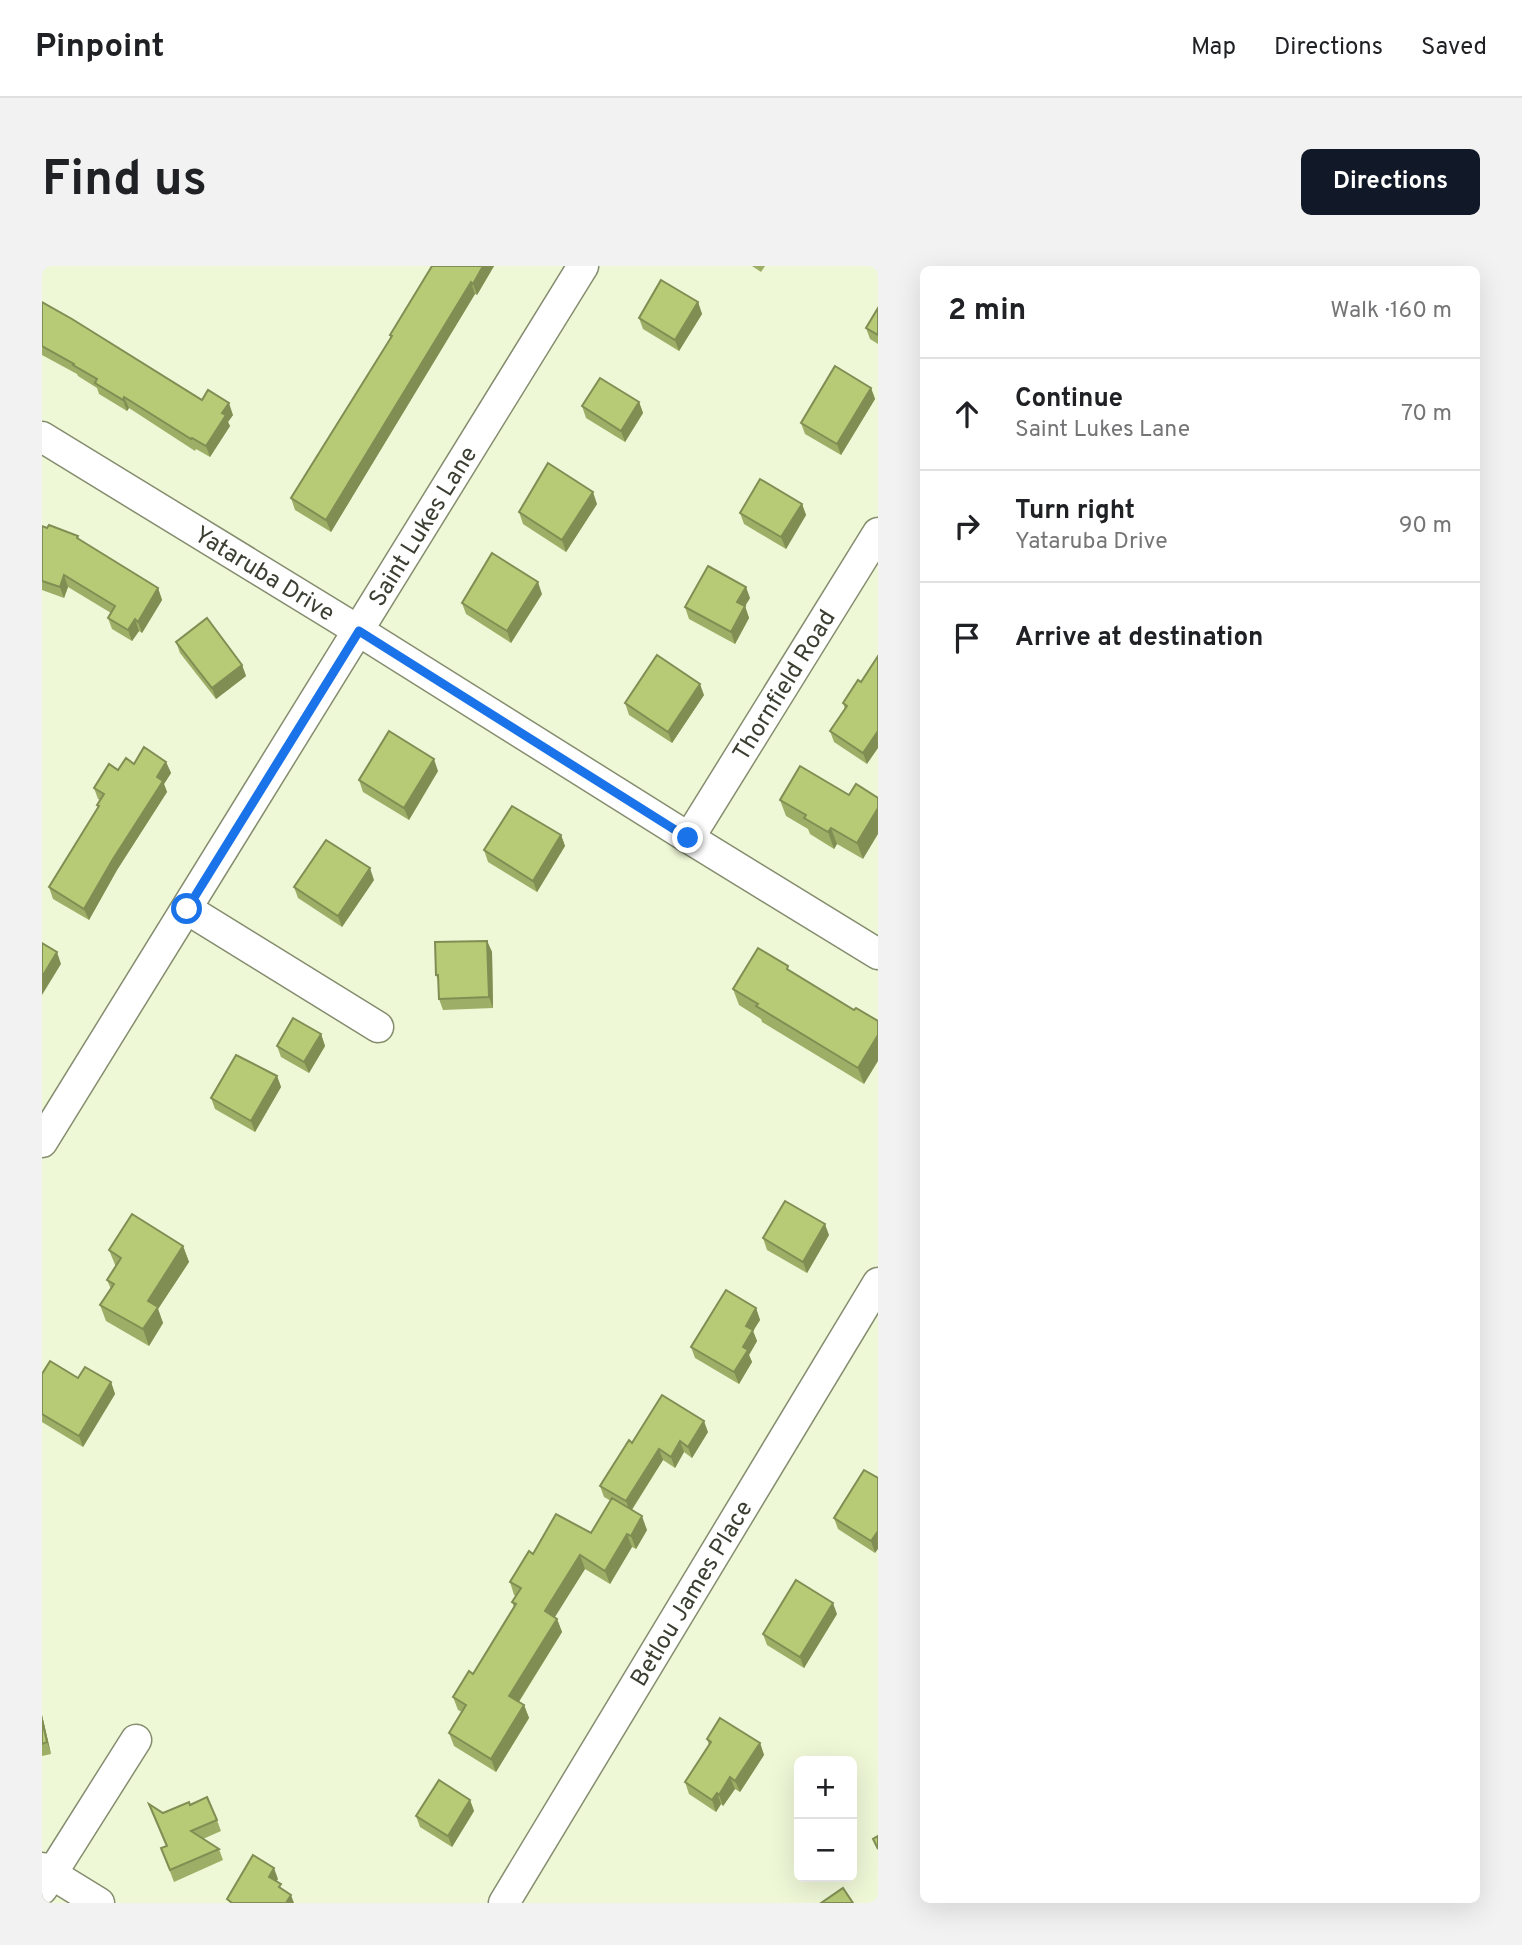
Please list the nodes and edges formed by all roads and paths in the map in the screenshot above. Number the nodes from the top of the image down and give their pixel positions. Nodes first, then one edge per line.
1 (583, 266) edge
2 (42, 437) edge
3 (878, 533) edge
4 (359, 631) junction
5 (688, 838) junction
6 (187, 909) junction
7 (878, 954) edge
8 (378, 1027) dead end
9 (42, 1142) edge
10 (878, 1283) edge
11 (136, 1740) dead end
12 (45, 1877) edge
13 (99, 1903) edge
14 (504, 1903) edge

1 - 4 street, Saint Lukes Lane
2 - 4 street, Yataruba Drive
3 - 5 street, Thornfield Road
4 - 5 street, Yataruba Drive
4 - 6 street, Saint Lukes Lane
5 - 7 street, Yataruba Drive
6 - 8 street
6 - 9 street, Saint Lukes Lane
10 - 14 street, Betlou James Place
11 - 12 street
12 - 13 street

